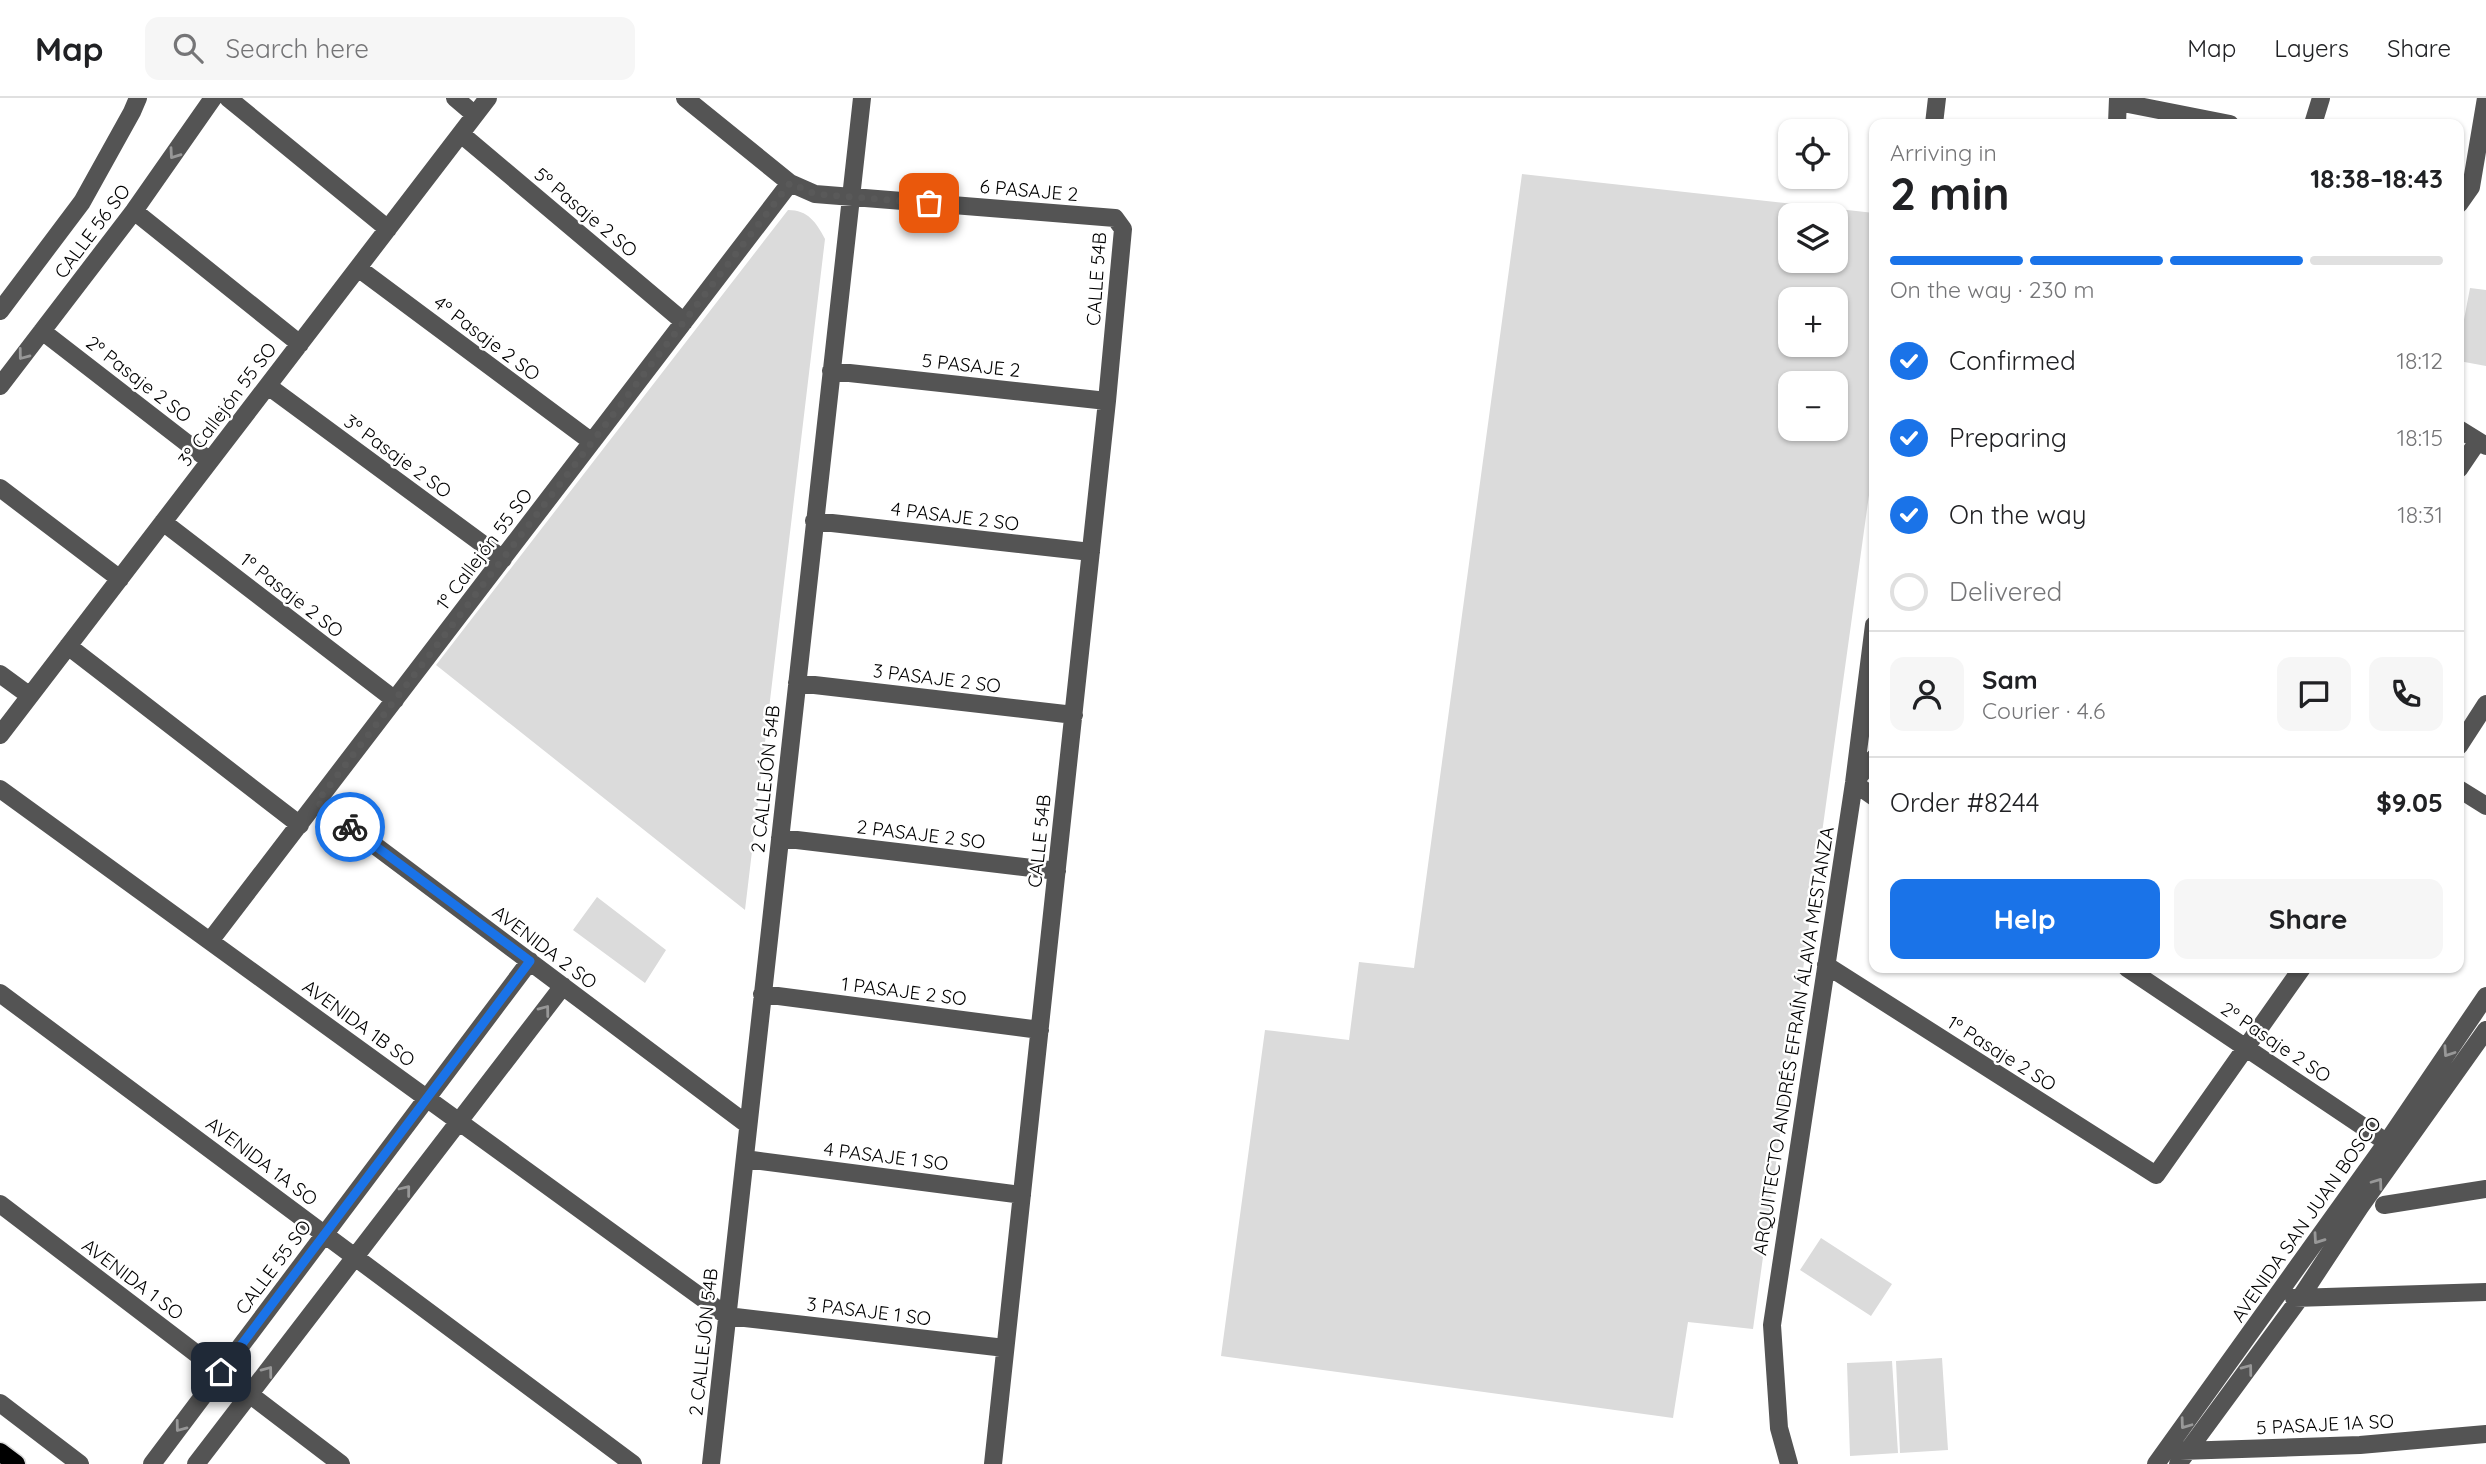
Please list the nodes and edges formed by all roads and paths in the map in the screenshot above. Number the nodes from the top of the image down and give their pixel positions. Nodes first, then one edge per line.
1 (138, 98) edge
2 (214, 98) edge
3 (229, 98) edge
4 (455, 98) edge
5 (488, 98) edge
6 (685, 98) edge
7 (862, 98) edge
8 (1937, 98) edge
9 (2321, 98) edge
10 (2486, 98) edge
11 (2118, 100) edge
12 (475, 115) junction
13 (1935, 119) edge
14 (2117, 119) edge
15 (2207, 119) edge
16 (2315, 119) edge
17 (461, 134) junction
18 (790, 183) junction
19 (2472, 187) edge
20 (850, 197) junction
21 (134, 211) junction
22 (1120, 223) joint
23 (388, 229) junction
24 (358, 268) junction
25 (0, 311) edge
26 (684, 321) junction
27 (42, 331) junction
28 (300, 344) junction
29 (831, 371) junction
30 (0, 386) edge
31 (268, 386) junction
32 (1107, 401) junction
33 (2464, 432) edge
34 (592, 442) junction
35 (2482, 444) edge
36 (210, 461) junction
37 (2464, 464) edge
38 (0, 488) edge
39 (814, 521) junction
40 (163, 522) junction
41 (1091, 552) junction
42 (503, 559) junction
43 (120, 579) junction
44 (68, 646) junction
45 (1869, 664) edge
46 (0, 674) edge
47 (797, 682) junction
48 (30, 696) junction
49 (395, 700) junction
50 (2486, 705) edge
51 (1073, 715) junction
52 (0, 735) edge
53 (2464, 738) edge
54 (1869, 764) edge
55 (1854, 783) junction
56 (0, 789) edge
57 (2464, 792) edge
58 (1869, 794) edge
59 (317, 802) junction
60 (2486, 806) edge
61 (300, 825) junction
62 (779, 838) junction
63 (1057, 871) junction
64 (210, 942) junction
65 (530, 961) junction
66 (1826, 965) junction
67 (2134, 973) edge
68 (2298, 973) edge
69 (563, 986) junction
70 (0, 994) edge
71 (762, 994) junction
72 (2486, 996) edge
73 (1040, 1030) junction
74 (2486, 1030) edge
75 (2245, 1047) junction
76 (427, 1098) junction
77 (459, 1122) junction
78 (748, 1125) junction
79 (2394, 1147) junction
80 (744, 1159) junction
81 (2486, 1189) edge
82 (1022, 1195) junction
83 (0, 1205) edge
84 (2384, 1205) dead end
85 (324, 1234) junction
86 (355, 1257) junction
87 (2486, 1292) edge
88 (2276, 1298) junction
89 (2300, 1298) junction
90 (727, 1316) junction
91 (1005, 1348) junction
92 (221, 1372) junction
93 (250, 1394) junction
94 (0, 1403) edge
95 (2486, 1434) edge
96 (0, 1452) edge
97 (2172, 1457) edge
98 (16, 1464) edge
99 (80, 1464) edge
100 (152, 1464) edge
101 (196, 1464) edge
102 (341, 1464) edge
103 (633, 1464) edge
104 (711, 1464) edge
105 (993, 1464) edge
106 (1789, 1464) edge

1 - 25 street
2 -> 21 street, CALLE 56 SO
3 - 23 street
4 - 12 street
5 - 12 street, 3º Callejón 55 SO
6 - 18 street, 6 PASAJE 2
7 - 20 street, 2 CALLEJÓN 54B
8 - 13 street
9 - 16 street
10 - 19 street
11 - 14 street
11 - 15 street
12 - 17 street, 3º Callejón 55 SO
17 - 23 street, 3º Callejón 55 SO
17 - 26 street, 5º Pasaje 2 SO
18 - 20 street, 6 PASAJE 2
18 - 26 street, 1º Callejón 55 SO
20 - 22 street, 6 PASAJE 2
20 - 29 street, 2 CALLEJÓN 54B
21 - 27 street, CALLE 56 SO
21 - 28 street
22 - 32 street, CALLE 54B
23 - 24 street, 3º Callejón 55 SO
24 - 28 street, 3º Callejón 55 SO
24 - 34 street, 4º Pasaje 2 SO
26 - 34 street, 1º Callejón 55 SO
27 -> 30 street, CALLE 56 SO
27 - 36 street, 2º Pasaje 2 SO
28 - 31 street, 3º Callejón 55 SO
29 - 32 street, 5 PASAJE 2
29 - 39 street, 2 CALLEJÓN 54B
31 - 36 street, 3º Callejón 55 SO
31 - 42 street, 3º Pasaje 2 SO
32 - 41 street, CALLE 54B
33 - 35 street
34 - 42 street, 1º Callejón 55 SO
35 - 37 street
36 - 40 street, 3º Callejón 55 SO
38 - 43 street
39 - 41 street, 4 PASAJE 2 SO
39 - 47 street, 2 CALLEJÓN 54B
40 - 43 street, 3º Callejón 55 SO
40 - 49 street, 1º Pasaje 2 SO
41 - 51 street, CALLE 54B
42 - 49 street, 1º Callejón 55 SO
43 - 44 street, 3º Callejón 55 SO
44 - 48 street, 3º Callejón 55 SO
44 - 61 street
45 - 55 street, ARQUITECTO ANDRÉS EFRAÍN ÁLAVA MESTANZA
46 - 48 street
47 - 51 street, 3 PASAJE 2 SO
47 - 62 street, 2 CALLEJÓN 54B
48 - 52 street, 3º Callejón 55 SO
49 - 59 street, 1º Callejón 55 SO
50 - 53 street
51 - 63 street, CALLE 54B
54 - 55 street
55 - 58 street
55 - 66 street, ARQUITECTO ANDRÉS EFRAÍN ÁLAVA MESTANZA
56 - 64 street, AVENIDA 1B SO
57 - 60 street
59 - 61 street, 1º Callejón 55 SO
59 - 65 street, AVENIDA 2 SO
61 - 64 street, 1º Callejón 55 SO
62 - 63 street, 2 PASAJE 2 SO
62 - 71 street, 2 CALLEJÓN 54B
63 - 73 street, CALLE 54B
64 - 76 street, AVENIDA 1B SO
65 - 69 street, AVENIDA 2 SO
65 - 76 street, CALLE 55 SO
66 - 75 street, 1º Pasaje 2 SO
66 - 106 street, ARQUITECTO ANDRÉS EFRAÍN ÁLAVA MESTANZA
67 - 75 street, 2º Pasaje 2 SO
68 - 75 street
77 -> 69 street
69 - 78 street, AVENIDA 2 SO
70 - 85 street, AVENIDA 1A SO
71 - 73 street, 1 PASAJE 2 SO
71 - 78 street, 2 CALLEJÓN 54B
72 -> 79 street, AVENIDA SAN JUAN BOSCO
73 - 82 street, CALLE 54B
74 - 79 street, AVENIDA SAN JUAN BOSCO
75 - 79 street, 2º Pasaje 2 SO
76 - 77 street, AVENIDA 1B SO
76 - 85 street, CALLE 55 SO
86 -> 77 street
77 - 90 street, AVENIDA 1B SO
78 - 80 street, 2 CALLEJÓN 54B
79 -> 88 street, AVENIDA SAN JUAN BOSCO
89 -> 79 street, AVENIDA SAN JUAN BOSCO
80 - 82 street, 4 PASAJE 1 SO
80 - 90 street, 2 CALLEJÓN 54B
81 - 84 street
82 - 91 street, CALLE 54B
83 - 92 street, AVENIDA 1 SO
85 - 86 street, AVENIDA 1A SO
85 - 92 street, CALLE 55 SO
93 -> 86 street
86 - 103 street, AVENIDA 1A SO
87 - 89 street
88 - 89 street
88 -> 97 street, AVENIDA SAN JUAN BOSCO
97 -> 89 street, AVENIDA SAN JUAN BOSCO
90 - 91 street, 3 PASAJE 1 SO
90 - 104 street, 2 CALLEJÓN 54B
91 - 105 street, CALLE 54B
92 - 93 street, AVENIDA 1 SO
92 -> 100 street, CALLE 55 SO
93 - 101 street
93 - 102 street, AVENIDA 1 SO
94 - 99 street
95 - 97 street, 5 PASAJE 1A SO
96 - 98 main road

